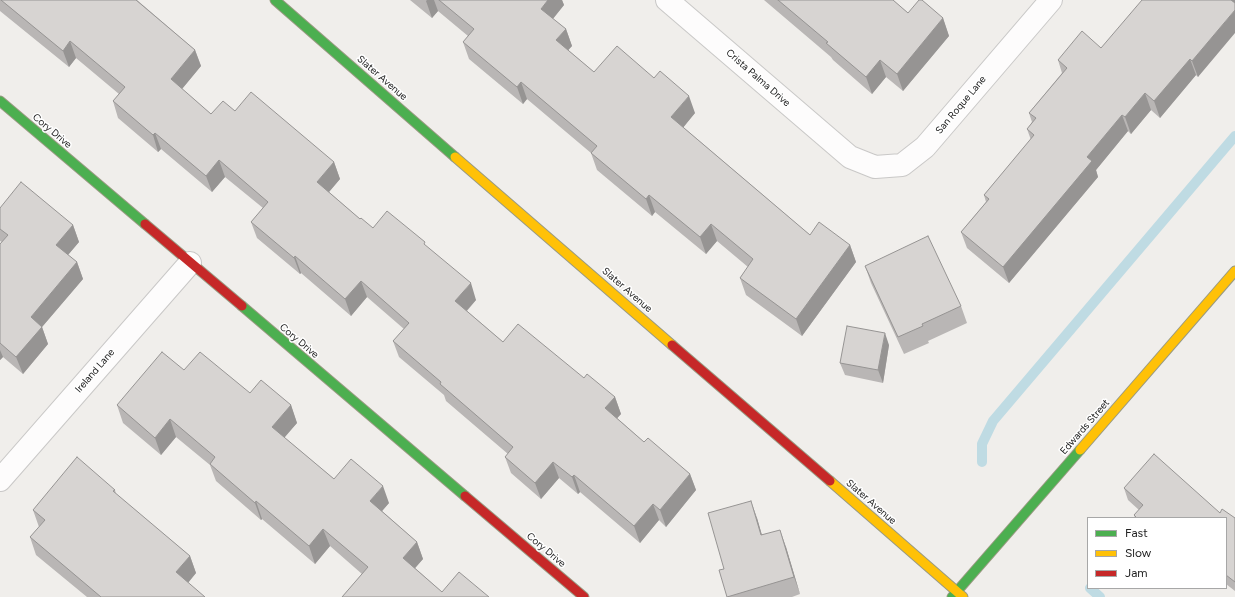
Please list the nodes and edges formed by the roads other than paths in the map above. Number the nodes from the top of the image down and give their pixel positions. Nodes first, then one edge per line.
1 (275, 0) edge
2 (667, 0) edge
3 (1051, 0) edge
4 (0, 101) edge
5 (850, 157) joint
6 (190, 263) junction
7 (1235, 271) edge
8 (0, 480) edge
9 (957, 595) edge
10 (584, 597) edge

1 - 9 street, Slater Avenue
2 - 5 street, Crista Palma Drive
3 - 5 street, San Roque Lane
4 - 6 street, Cory Drive
6 - 8 street, Ireland Lane
6 - 10 street, Cory Drive
7 - 9 street, Edwards Street

